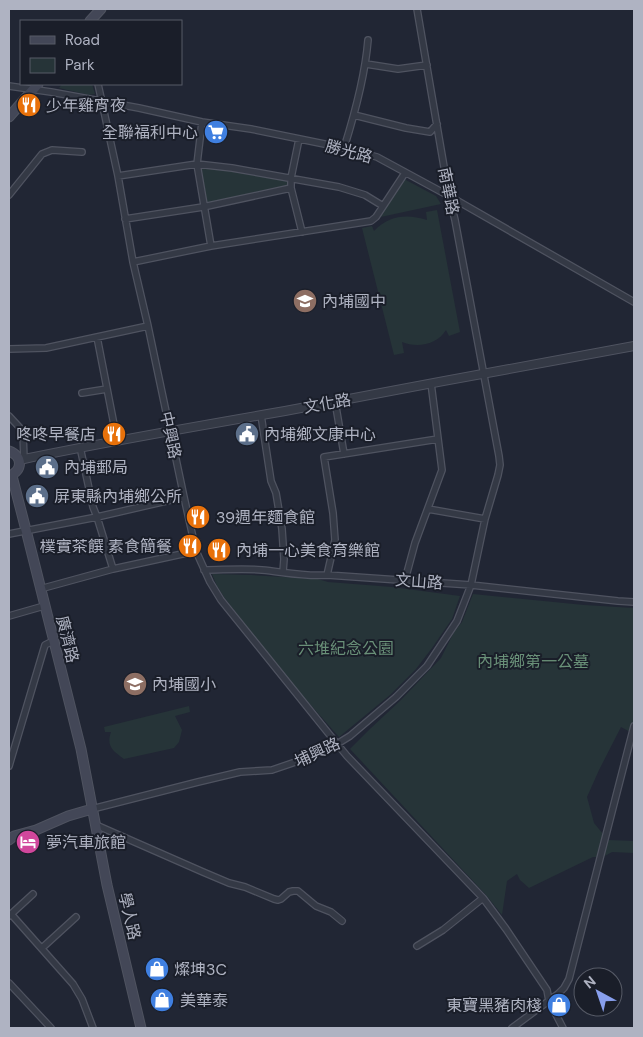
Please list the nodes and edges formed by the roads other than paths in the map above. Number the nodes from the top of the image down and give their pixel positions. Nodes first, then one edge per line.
1 (101, 9) edge
2 (417, 9) edge
3 (91, 20) edge
4 (368, 40) dead end
5 (366, 64) junction
6 (427, 66) junction
7 (98, 85) edge
8 (9, 86) edge
9 (35, 87) edge
10 (102, 102) junction
11 (354, 115) junction
12 (9, 117) edge
13 (202, 122) junction
14 (437, 124) junction
15 (299, 138) junction
16 (344, 148) junction
17 (82, 152) dead end
18 (197, 164) junction
19 (405, 173) junction
20 (118, 176) junction
21 (291, 178) junction
22 (291, 188) junction
23 (9, 195) edge
24 (449, 196) junction
25 (383, 206) junction
26 (204, 207) junction
27 (125, 219) junction
28 (302, 232) junction
29 (211, 246) junction
30 (133, 262) junction
31 (634, 302) edge
32 (148, 326) junction
33 (97, 337) junction
34 (634, 346) edge
35 (9, 349) edge
36 (483, 373) junction
37 (431, 383) junction
38 (107, 389) junction
39 (82, 393) dead end
40 (335, 401) junction
41 (262, 415) junction
42 (9, 416) edge
43 (170, 430) junction
44 (438, 439) junction
45 (117, 440) junction
46 (80, 447) junction
47 (9, 450) edge
48 (344, 454) junction
49 (22, 460) junction
50 (10, 476) edge
51 (12, 489) edge
52 (184, 497) junction
53 (428, 509) junction
54 (97, 517) junction
55 (485, 519) junction
56 (26, 530) junction
57 (9, 534) edge
58 (196, 551) junction
59 (113, 569) junction
60 (204, 570) junction
61 (283, 572) junction
62 (327, 575) junction
63 (405, 580) junction
64 (471, 585) junction
65 (40, 589) junction
66 (634, 602) edge
67 (44, 606) junction
68 (9, 616) edge
69 (53, 641) junction
70 (634, 726) edge
71 (337, 744) junction
72 (9, 766) edge
73 (92, 809) junction
74 (96, 825) junction
75 (9, 840) edge
76 (33, 894) dead end
77 (483, 898) junction
78 (10, 915) edge
79 (76, 917) dead end
80 (342, 921) dead end
81 (417, 946) dead end
82 (42, 948) junction
83 (9, 983) edge
84 (550, 1001) junction
85 (52, 1028) edge
86 (93, 1028) edge
87 (141, 1028) edge
88 (512, 1028) edge
89 (563, 1028) edge

1 - 3 main road
2 - 6 street, 南華路
4 - 5 street
5 - 6 street
5 - 11 street
6 - 14 street, 南華路
7 - 10 street, 中興路
8 - 9 street, 勝光路
9 - 10 street, 勝光路
9 - 12 main road
10 - 13 street, 勝光路
10 - 20 street, 中興路
11 - 14 street
11 - 16 street
13 - 15 street, 勝光路
13 - 18 street
14 - 24 street, 南華路
15 - 16 street, 勝光路
15 - 21 street
16 - 19 street, 勝光路
17 - 23 street
18 - 20 street
18 - 21 street
18 - 26 street
19 - 24 street, 勝光路
19 - 25 street
20 - 27 street, 中興路
21 - 22 street
21 - 25 street
22 - 26 street
22 - 28 street
24 - 31 street, 勝光路
24 - 36 street, 南華路
25 - 28 street
26 - 27 street
26 - 29 street
27 - 30 street, 中興路
28 - 29 street
29 - 30 street
30 - 32 street, 中興路
32 - 33 street
32 - 43 street, 中興路
33 - 35 street
33 - 38 street
34 - 36 street, 文化路
36 - 37 street, 文化路
36 - 55 street, 南華路
37 - 40 street, 文化路
37 - 44 street
38 - 39 street
38 - 45 street
40 - 41 street, 文化路
40 - 48 street
41 - 43 street, 文化路
41 - 61 street
42 - 49 street
43 - 45 street, 文化路
43 - 52 street, 中興路
44 - 48 street
44 - 53 street
45 - 46 street, 文化路
46 - 49 street, 文化路
46 - 54 street
47 - 49 main road
48 - 62 street
49 - 50 main road
50 - 51 main road, 廣濟路
51 - 56 main road, 廣濟路
52 - 54 street
52 - 58 street, 中興路
53 - 55 street
53 - 63 street
54 - 56 street
54 - 59 street
55 - 64 street, 埔興路
56 - 57 street
56 - 65 main road, 廣濟路
58 - 59 street
58 - 60 street, 中興路
59 - 65 street
60 - 61 street, 文山路
60 - 71 street, 中興路
61 - 62 street, 文山路
62 - 63 street, 文山路
63 - 64 street, 文山路
64 - 66 street, 文山路
64 - 71 street, 埔興路
65 - 67 main road, 廣濟路
67 - 68 street
67 - 69 main road, 廣濟路
69 - 72 street
69 - 73 main road, 廣濟路
70 - 84 street
71 - 73 street, 埔興路
71 - 77 street, 中興路
73 - 74 main road, 學人路
73 - 75 main road
74 - 80 street
74 - 87 main road, 學人路
76 - 78 street
77 - 81 street
77 - 84 street, 中興路
78 - 82 street
79 - 82 street
82 - 86 street
83 - 85 street
84 - 88 street
84 - 89 street, 中興路

